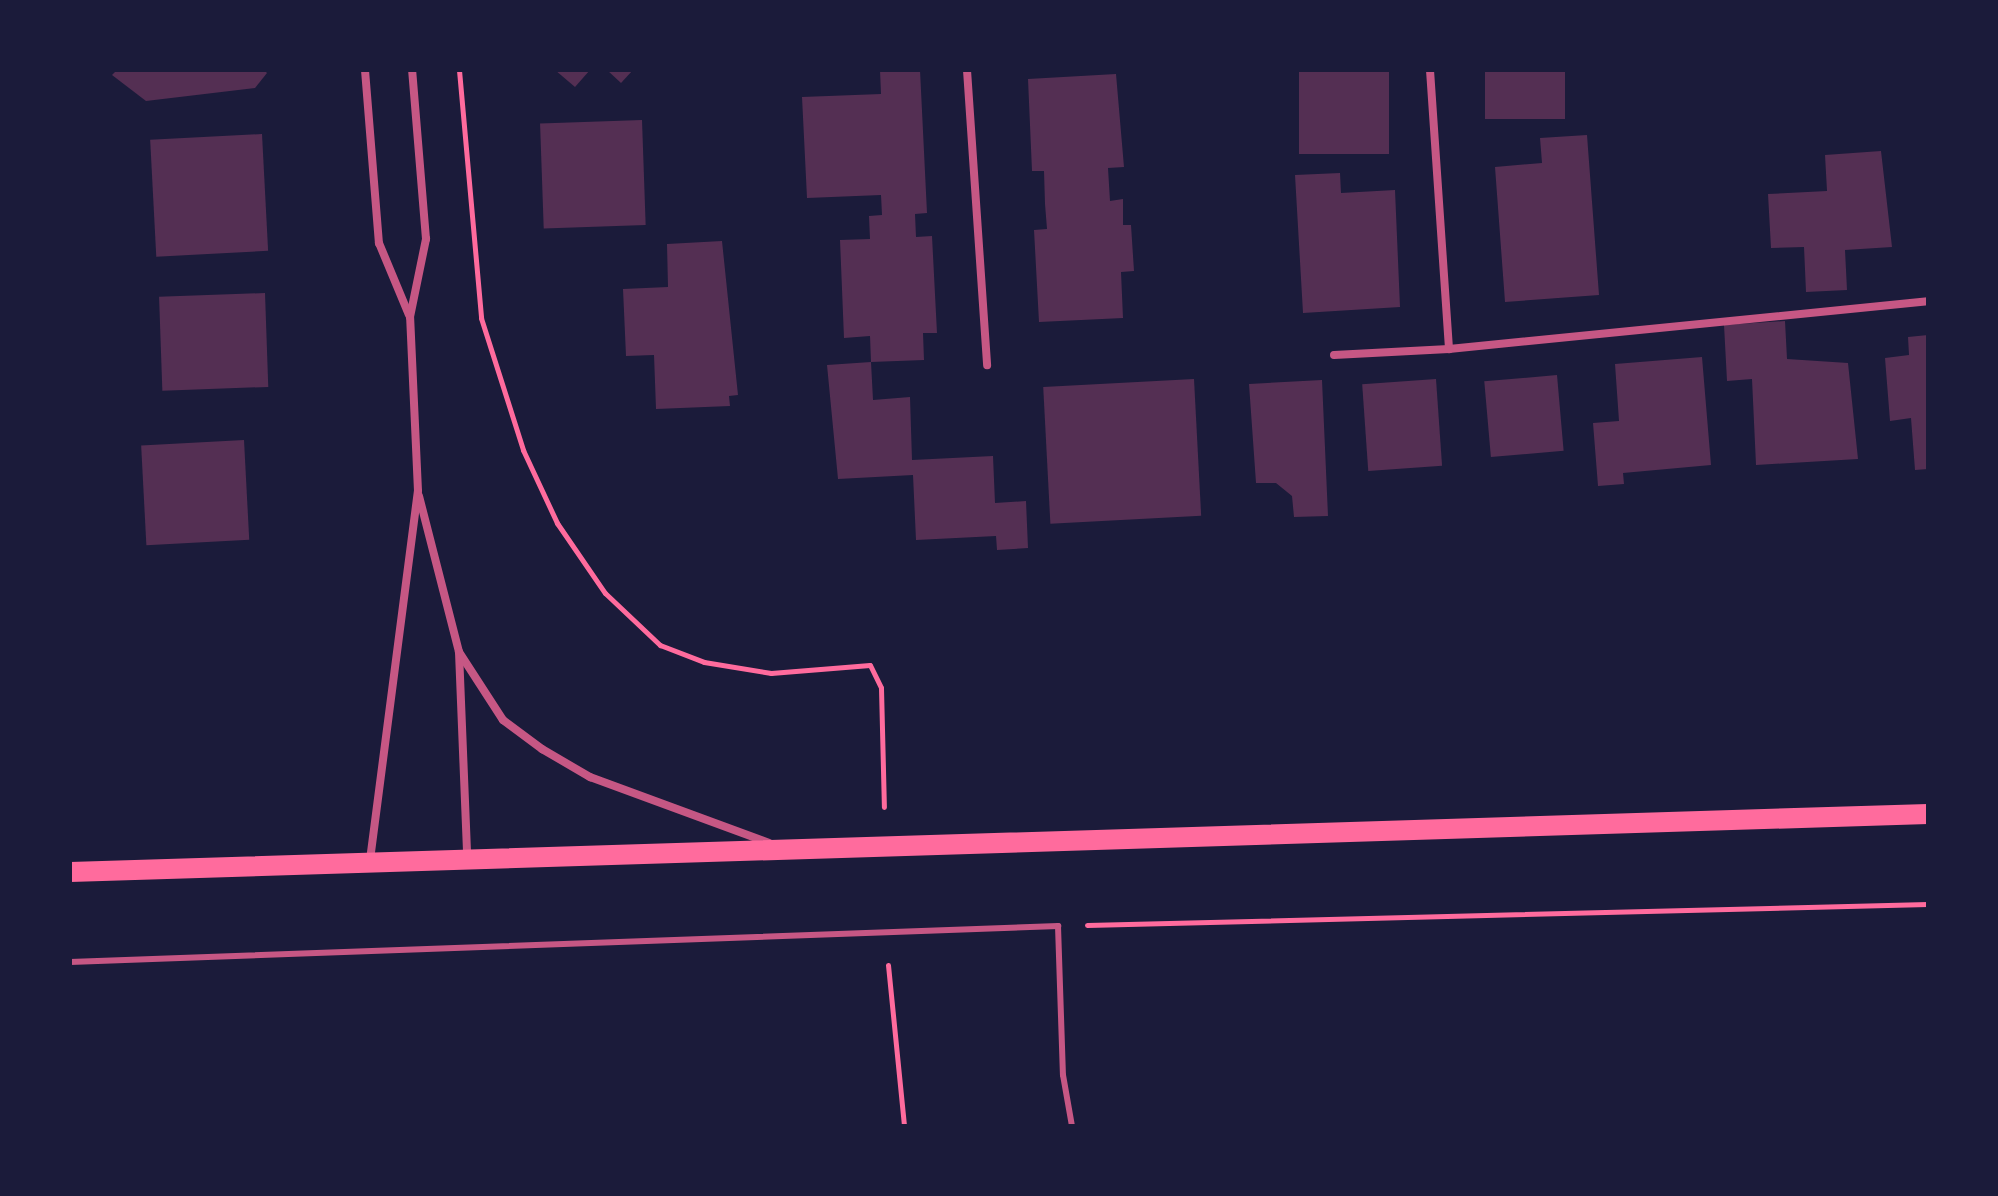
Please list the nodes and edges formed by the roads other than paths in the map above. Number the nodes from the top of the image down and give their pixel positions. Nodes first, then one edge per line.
1 (365, 70) edge
2 (412, 70) edge
3 (967, 70) edge
4 (1430, 70) edge
5 (1928, 301) edge
6 (410, 317) junction
7 (1449, 349) junction
8 (1334, 355) dead end
9 (987, 365) dead end
10 (418, 491) junction
11 (459, 652) junction
12 (1928, 814) edge
13 (781, 848) junction
14 (467, 854) junction
15 (370, 860) junction
16 (70, 872) edge
17 (70, 962) edge
18 (1072, 1126) edge

1 - 6 street
2 - 6 street
3 - 9 street
4 - 7 street
5 - 7 street
6 - 10 street
7 - 8 street
10 - 11 street
10 - 15 street
11 - 13 street
11 - 14 street
12 - 13 main road
13 - 14 main road
14 - 15 main road
15 - 16 main road
17 - 18 lane

